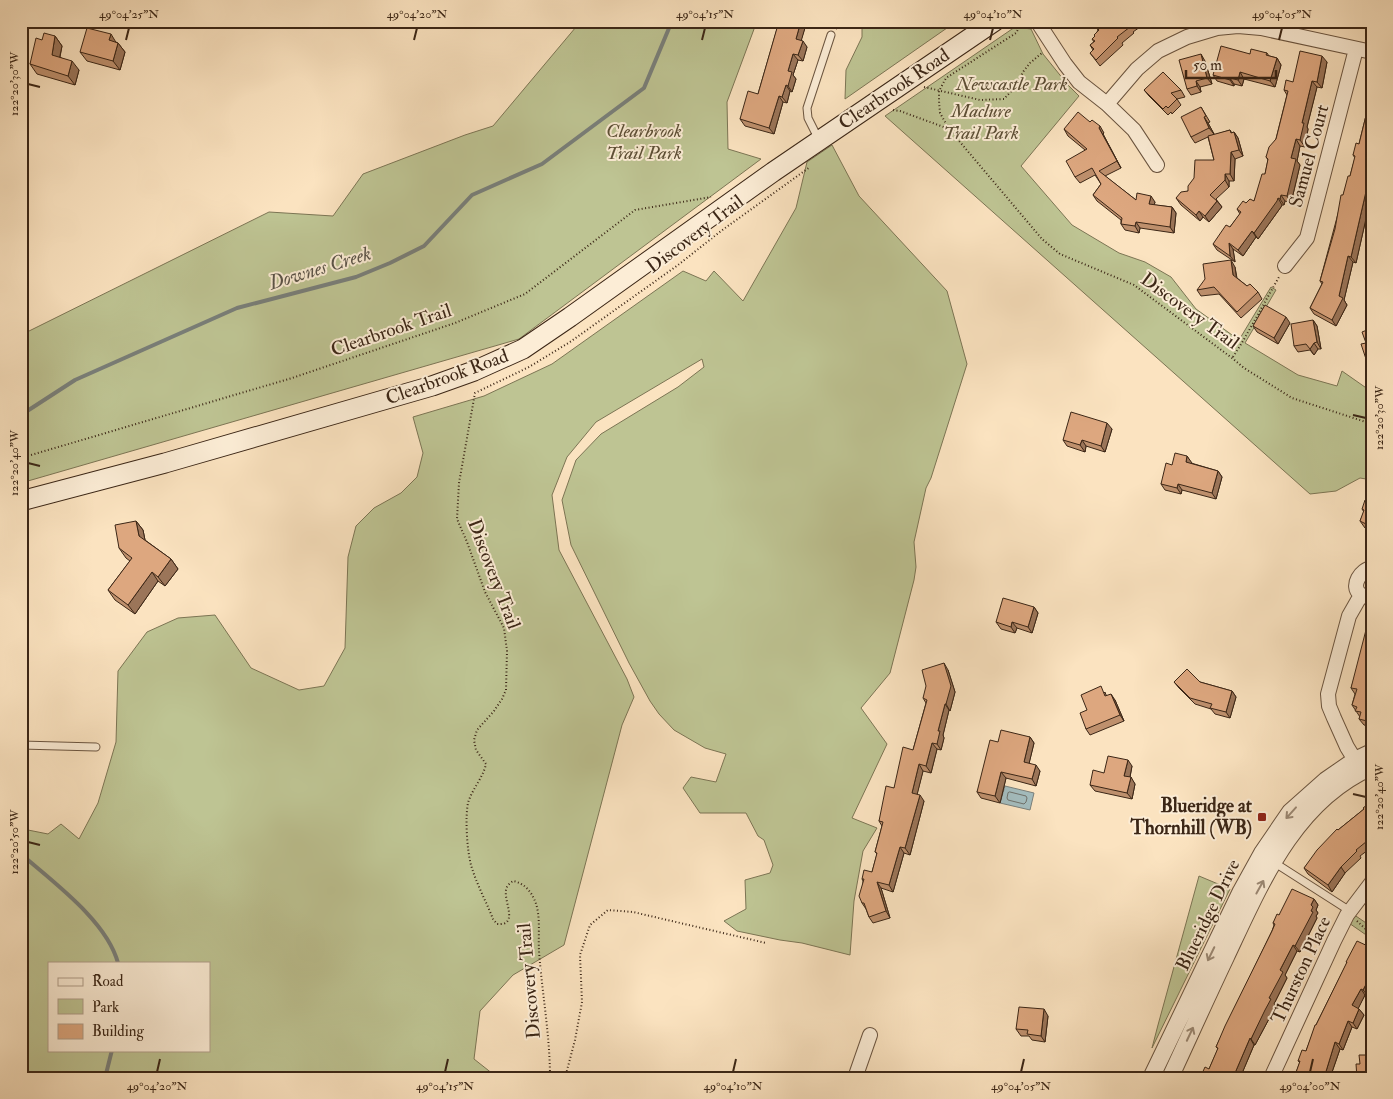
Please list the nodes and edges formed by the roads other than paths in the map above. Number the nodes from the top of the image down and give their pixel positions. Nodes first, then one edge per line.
1 (995, 21) edge
2 (1037, 21) edge
3 (831, 35) dead end
4 (1356, 49) junction
5 (1372, 52) edge
6 (1106, 104) junction
7 (819, 141) junction
8 (1157, 164) dead end
9 (1285, 266) road end
10 (21, 501) edge
11 (1372, 568) edge
12 (1366, 597) edge
13 (21, 745) edge
14 (96, 747) dead end
15 (1372, 752) edge
16 (1363, 766) edge
17 (1274, 862) junction
18 (1372, 882) edge
19 (1349, 913) junction
20 (870, 1036) dead end
21 (855, 1078) edge
22 (1151, 1078) edge
23 (1170, 1078) edge
24 (1271, 1078) edge

1 - 7 main road, Clearbrook Road
2 - 6 street
3 - 7 lane, Clearbrook Road
4 - 5 street
4 - 6 street
4 - 9 street, Samuel Court
6 - 8 street
7 - 10 main road, Clearbrook Road
11 - 12 street
12 - 16 street
13 - 14 lane
15 - 16 street, Blueridge Drive
16 - 17 street, Blueridge Drive
16 -> 22 street, Blueridge Drive
17 - 19 lane
23 -> 17 street, Blueridge Drive
18 - 19 street, Thurston Place
19 - 24 street, Thurston Place
20 - 21 street

